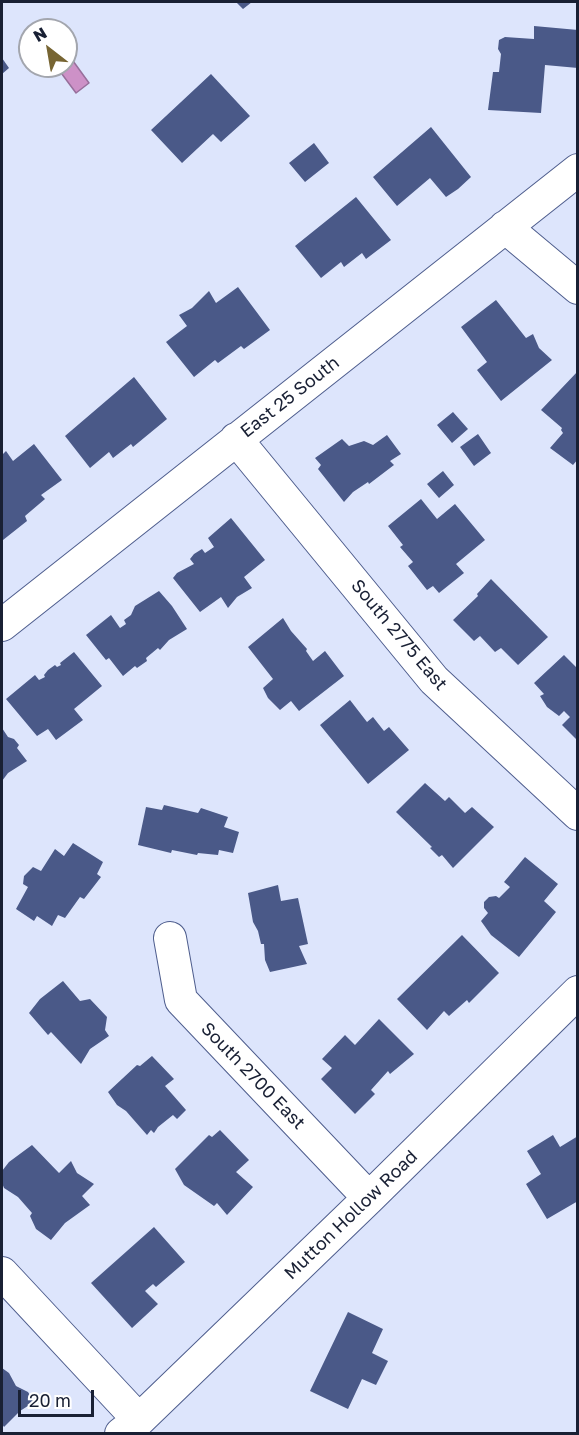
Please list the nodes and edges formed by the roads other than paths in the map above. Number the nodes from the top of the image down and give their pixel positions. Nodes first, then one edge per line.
1 (578, 170) edge
2 (505, 227) junction
3 (578, 288) edge
4 (236, 439) junction
5 (2, 625) edge
6 (578, 814) edge
7 (170, 938) dead end
8 (578, 992) edge
9 (369, 1198) junction
10 (2, 1273) edge
11 (130, 1427) edge

1 - 2 street, East 25 South
2 - 3 street
2 - 4 street, East 25 South
4 - 5 street, East 25 South
4 - 6 street, South 2775 East
7 - 9 street, South 2700 East
8 - 9 street, Mutton Hollow Road
9 - 11 street, Mutton Hollow Road
10 - 11 street

